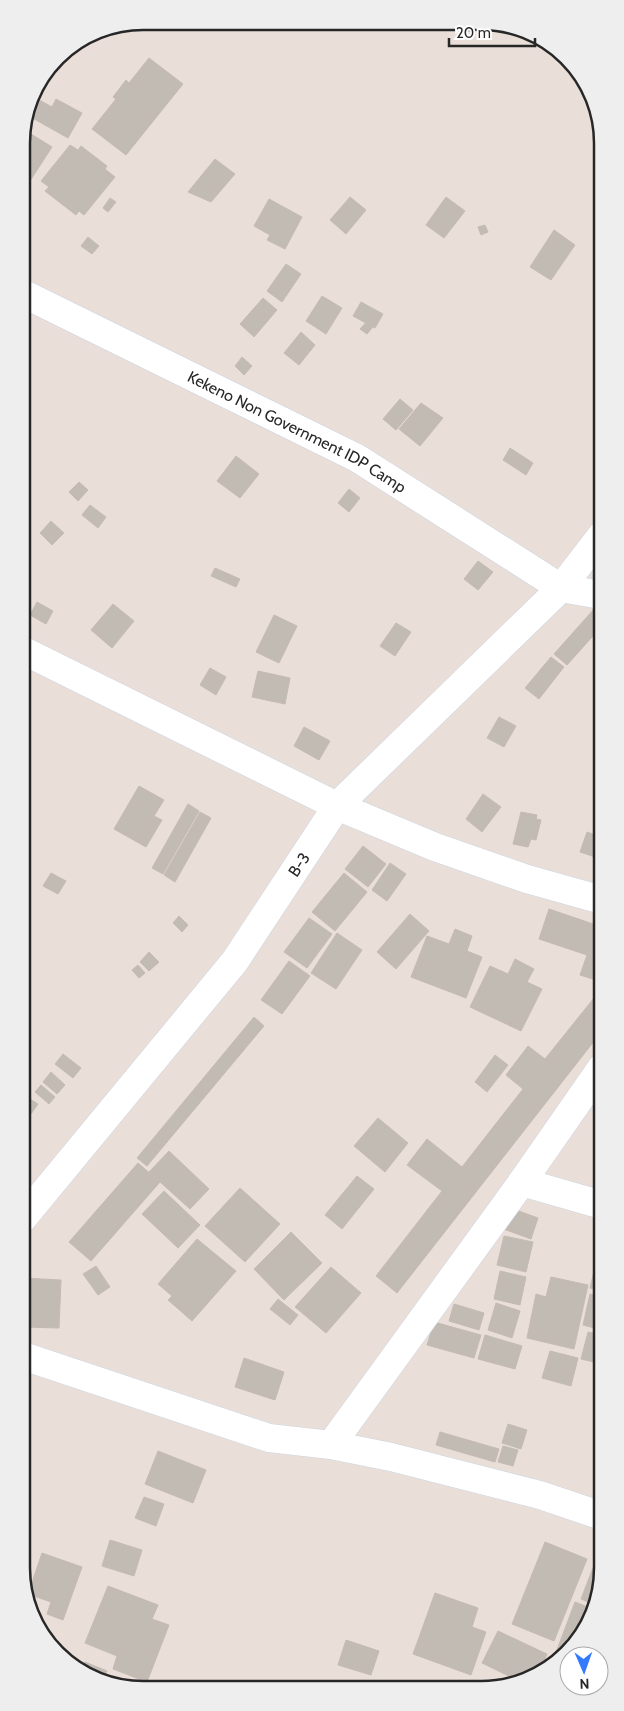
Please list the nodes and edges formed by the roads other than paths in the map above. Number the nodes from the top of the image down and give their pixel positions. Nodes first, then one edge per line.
1 (30, 297) edge
2 (594, 545) edge
3 (560, 588) junction
4 (594, 594) edge
5 (30, 654) edge
6 (337, 806) junction
7 (594, 898) edge
8 (594, 1079) edge
9 (522, 1182) junction
10 (594, 1203) edge
11 (30, 1210) edge
12 (30, 1358) edge
13 (331, 1445) junction
14 (594, 1513) edge

1 - 3 street, Kekeno Non Government IDP Camp
2 - 3 street, B-3
3 - 4 street
3 - 6 street, B-3
5 - 6 street
6 - 7 street
6 - 11 street, B-3
8 - 9 street
9 - 10 street
9 - 13 street
12 - 13 street
13 - 14 street

